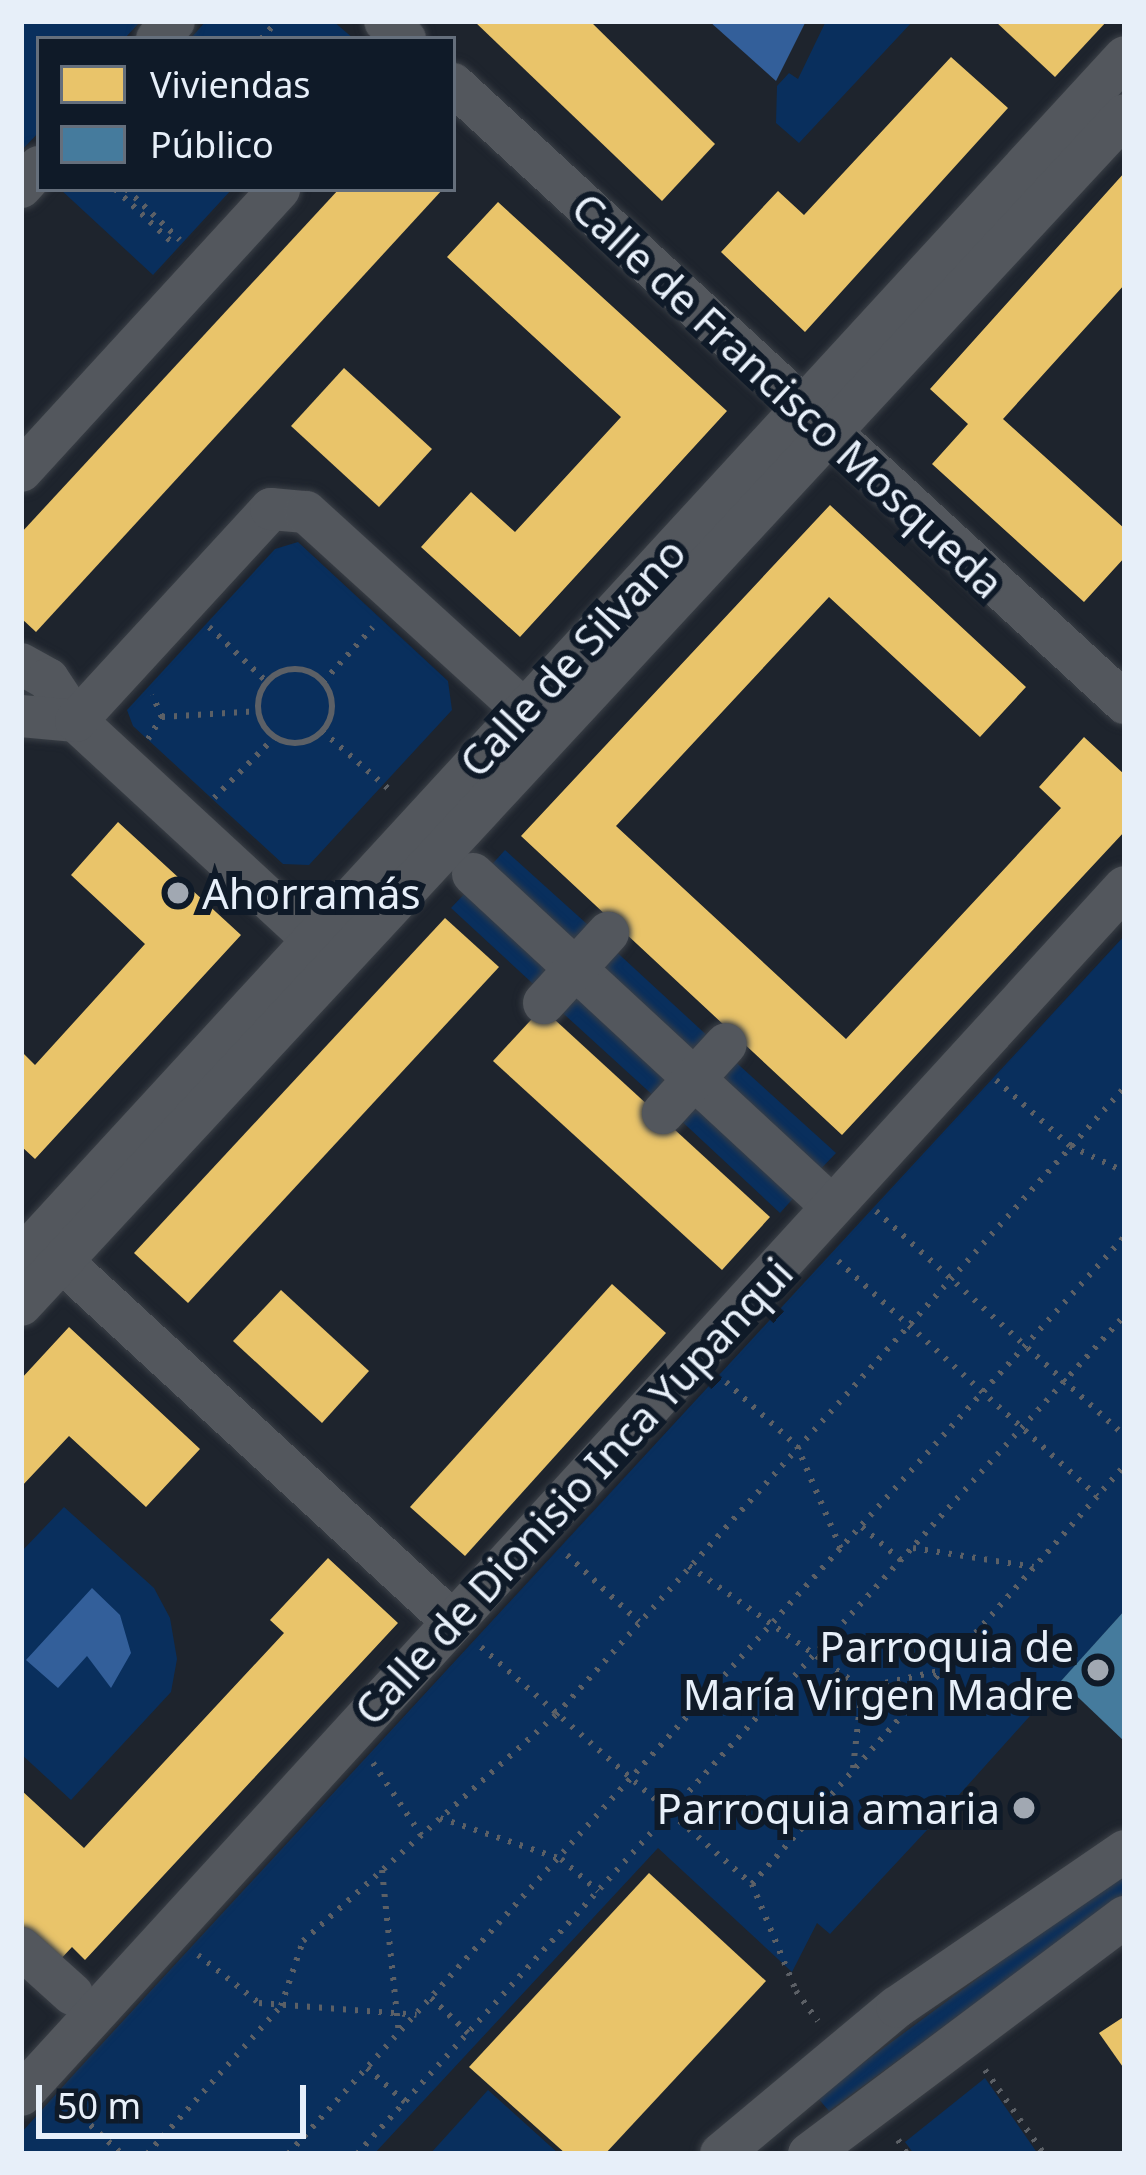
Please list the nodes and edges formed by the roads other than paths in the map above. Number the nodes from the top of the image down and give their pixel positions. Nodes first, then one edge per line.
1 (1125, 57) edge
2 (456, 87) edge
3 (1125, 115) edge
4 (276, 192) edge
5 (814, 422) junction
6 (21, 472) edge
7 (21, 664) edge
8 (1125, 703) edge
9 (524, 711) junction
10 (21, 716) edge
11 (76, 721) junction
12 (472, 874) dead end
13 (1125, 886) edge
14 (608, 933) dead end
15 (325, 950) junction
16 (575, 968) junction
17 (544, 1003) dead end
18 (726, 1044) dead end
19 (694, 1079) junction
20 (663, 1113) dead end
21 (820, 1195) dead end
22 (35, 1246) edge
23 (21, 1305) edge
24 (463, 1631) junction
25 (1125, 1851) edge
26 (1125, 1917) edge
27 (21, 1948) edge
28 (72, 1994) dead end
29 (39, 2095) edge
30 (722, 2154) edge
31 (809, 2154) edge

1 - 5 street, Calle de Silvano
2 - 5 street, Calle de Francisco Mosqueda
3 - 5 street, Calle de Silvano
4 - 6 street
5 - 8 street, Calle de Francisco Mosqueda
5 - 9 street, Calle de Silvano
5 - 15 street, Calle de Silvano
7 - 11 street
9 - 11 street
9 - 15 street, Calle de Silvano
10 - 11 street
11 - 15 street
12 - 16 street
13 - 24 street, Calle de Dionisio Inca Yupanqui
14 - 16 street
15 - 22 street, Calle de Silvano
16 - 17 street
16 - 19 street
18 - 19 street
19 - 20 street
19 - 21 street
22 - 23 street, Calle de Silvano
22 - 24 street
24 - 29 street, Calle de Dionisio Inca Yupanqui
25 - 30 street
26 - 31 street
27 - 28 street

